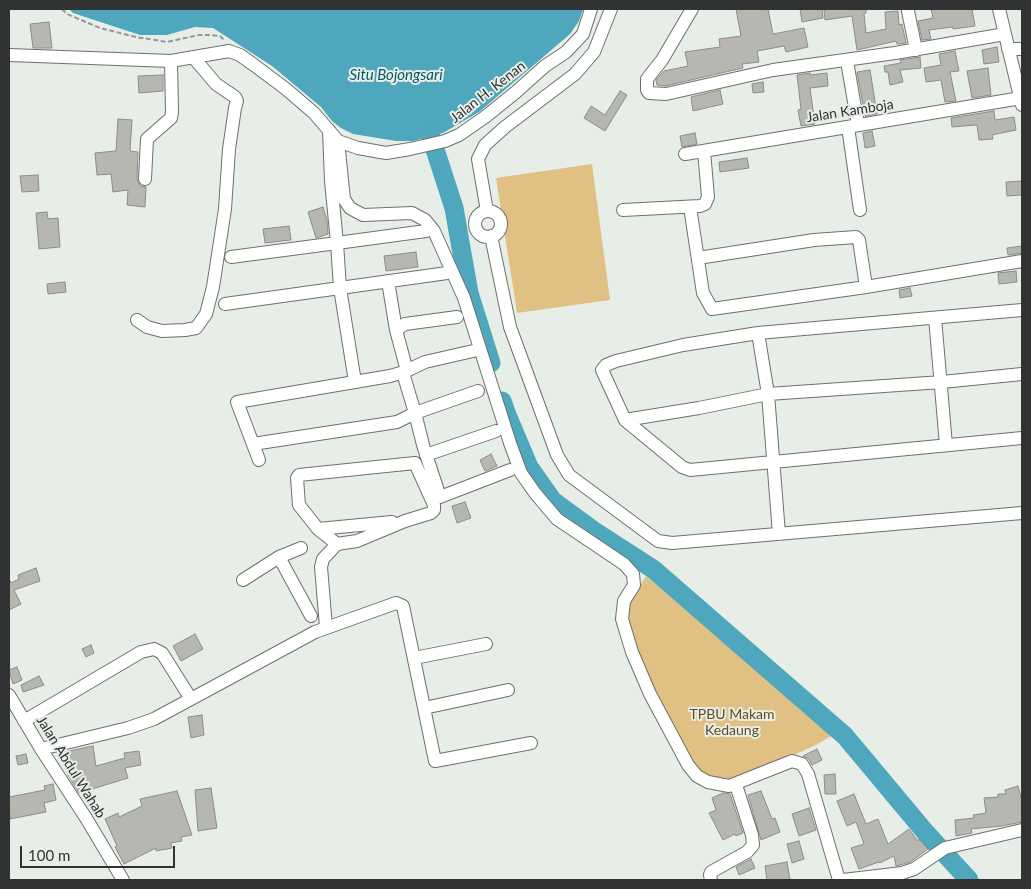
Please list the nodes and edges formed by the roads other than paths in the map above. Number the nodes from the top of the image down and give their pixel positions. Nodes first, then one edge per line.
1 (591, 9) edge
2 (611, 9) edge
3 (692, 9) edge
4 (999, 9) edge
5 (908, 11) dead end
6 (1005, 34) junction
7 (1008, 49) junction
8 (1022, 49) edge
9 (916, 50) junction
10 (9, 55) edge
11 (193, 57) junction
12 (171, 61) junction
13 (847, 61) junction
14 (1021, 95) edge
15 (853, 126) junction
16 (329, 130) junction
17 (338, 141) junction
18 (704, 151) junction
19 (685, 154) dead end
20 (145, 179) dead end
21 (690, 206) junction
22 (623, 210) dead end
23 (860, 210) dead end
24 (487, 211) junction
25 (426, 231) dead end
26 (491, 236) junction
27 (337, 243) junction
28 (230, 257) dead end
29 (698, 258) junction
30 (1022, 261) edge
31 (447, 273) dead end
32 (388, 281) junction
33 (866, 287) junction
34 (340, 288) junction
35 (225, 304) dead end
36 (1022, 310) edge
37 (457, 317) dead end
38 (935, 318) junction
39 (137, 320) dead end
40 (396, 330) junction
41 (758, 333) junction
42 (472, 351) dead end
43 (405, 372) junction
44 (1022, 374) edge
45 (355, 382) junction
46 (942, 382) junction
47 (478, 391) dead end
48 (768, 394) junction
49 (415, 413) junction
50 (625, 420) junction
51 (496, 431) dead end
52 (1022, 438) edge
53 (253, 444) junction
54 (946, 445) junction
55 (426, 455) junction
56 (259, 460) dead end
57 (772, 462) junction
58 (510, 470) dead end
59 (1022, 513) edge
60 (405, 521) junction
61 (318, 529) junction
62 (779, 534) junction
63 (334, 547) junction
64 (301, 548) dead end
65 (279, 557) junction
66 (243, 580) dead end
67 (323, 594) junction
68 (300, 596) junction
69 (312, 616) dead end
70 (326, 627) junction
71 (486, 644) dead end
72 (414, 658) junction
73 (508, 690) dead end
74 (9, 695) edge
75 (191, 699) junction
76 (424, 708) junction
77 (24, 721) junction
78 (531, 744) dead end
79 (41, 749) junction
80 (736, 785) junction
81 (1022, 830) edge
82 (916, 875) edge
83 (123, 880) edge
84 (711, 880) edge
85 (841, 880) edge

1 - 17 street, Jalan H. Kenan
2 - 24 street
3 - 13 street
4 - 6 street
5 - 9 street
6 - 7 street
6 - 9 street
7 - 8 street
7 - 14 street
9 - 13 street
10 - 12 street
11 - 12 street
11 - 16 street
11 - 39 street
12 - 20 street
13 - 15 street
14 - 15 street, Jalan Kamboja
15 - 18 street, Jalan Kamboja
15 - 23 street
16 - 17 street
16 - 27 street
17 - 80 street
18 - 19 street, Jalan Kamboja
18 - 21 street
21 - 22 street
21 - 29 street
24 - 26 street
24 - 26 street
25 - 27 street
26 - 62 street
27 - 28 street
27 - 34 street
29 - 33 street
29 - 33 street
30 - 33 street
31 - 32 street
32 - 34 street
32 - 40 street
34 - 35 street
34 - 45 street
36 - 38 street
37 - 40 street
38 - 41 street
38 - 46 street
40 - 43 street
41 - 48 street
41 - 50 street
42 - 43 street
43 - 45 street
43 - 49 street
44 - 46 street
45 - 53 street
46 - 48 street
46 - 54 street
47 - 49 street
48 - 50 street
48 - 57 street
49 - 53 street
49 - 55 street
50 - 57 street
51 - 55 street
52 - 54 street
53 - 56 street
54 - 57 street
55 - 58 street
57 - 62 street
59 - 62 street
60 - 61 street
60 - 61 street
60 - 63 street
61 - 63 street
63 - 67 street
64 - 65 street
65 - 66 street
65 - 68 street
67 - 68 street
67 - 70 street
68 - 69 street
70 - 72 street
70 - 75 street
71 - 72 street
72 - 76 street
73 - 76 street
74 - 77 street, Jalan Abdul Wahab
75 - 77 street
75 - 79 street
76 - 78 street
77 - 79 street, Jalan Abdul Wahab
79 - 83 street, Jalan Abdul Wahab
80 - 84 street
80 - 85 street
81 - 82 street
82 - 85 street

